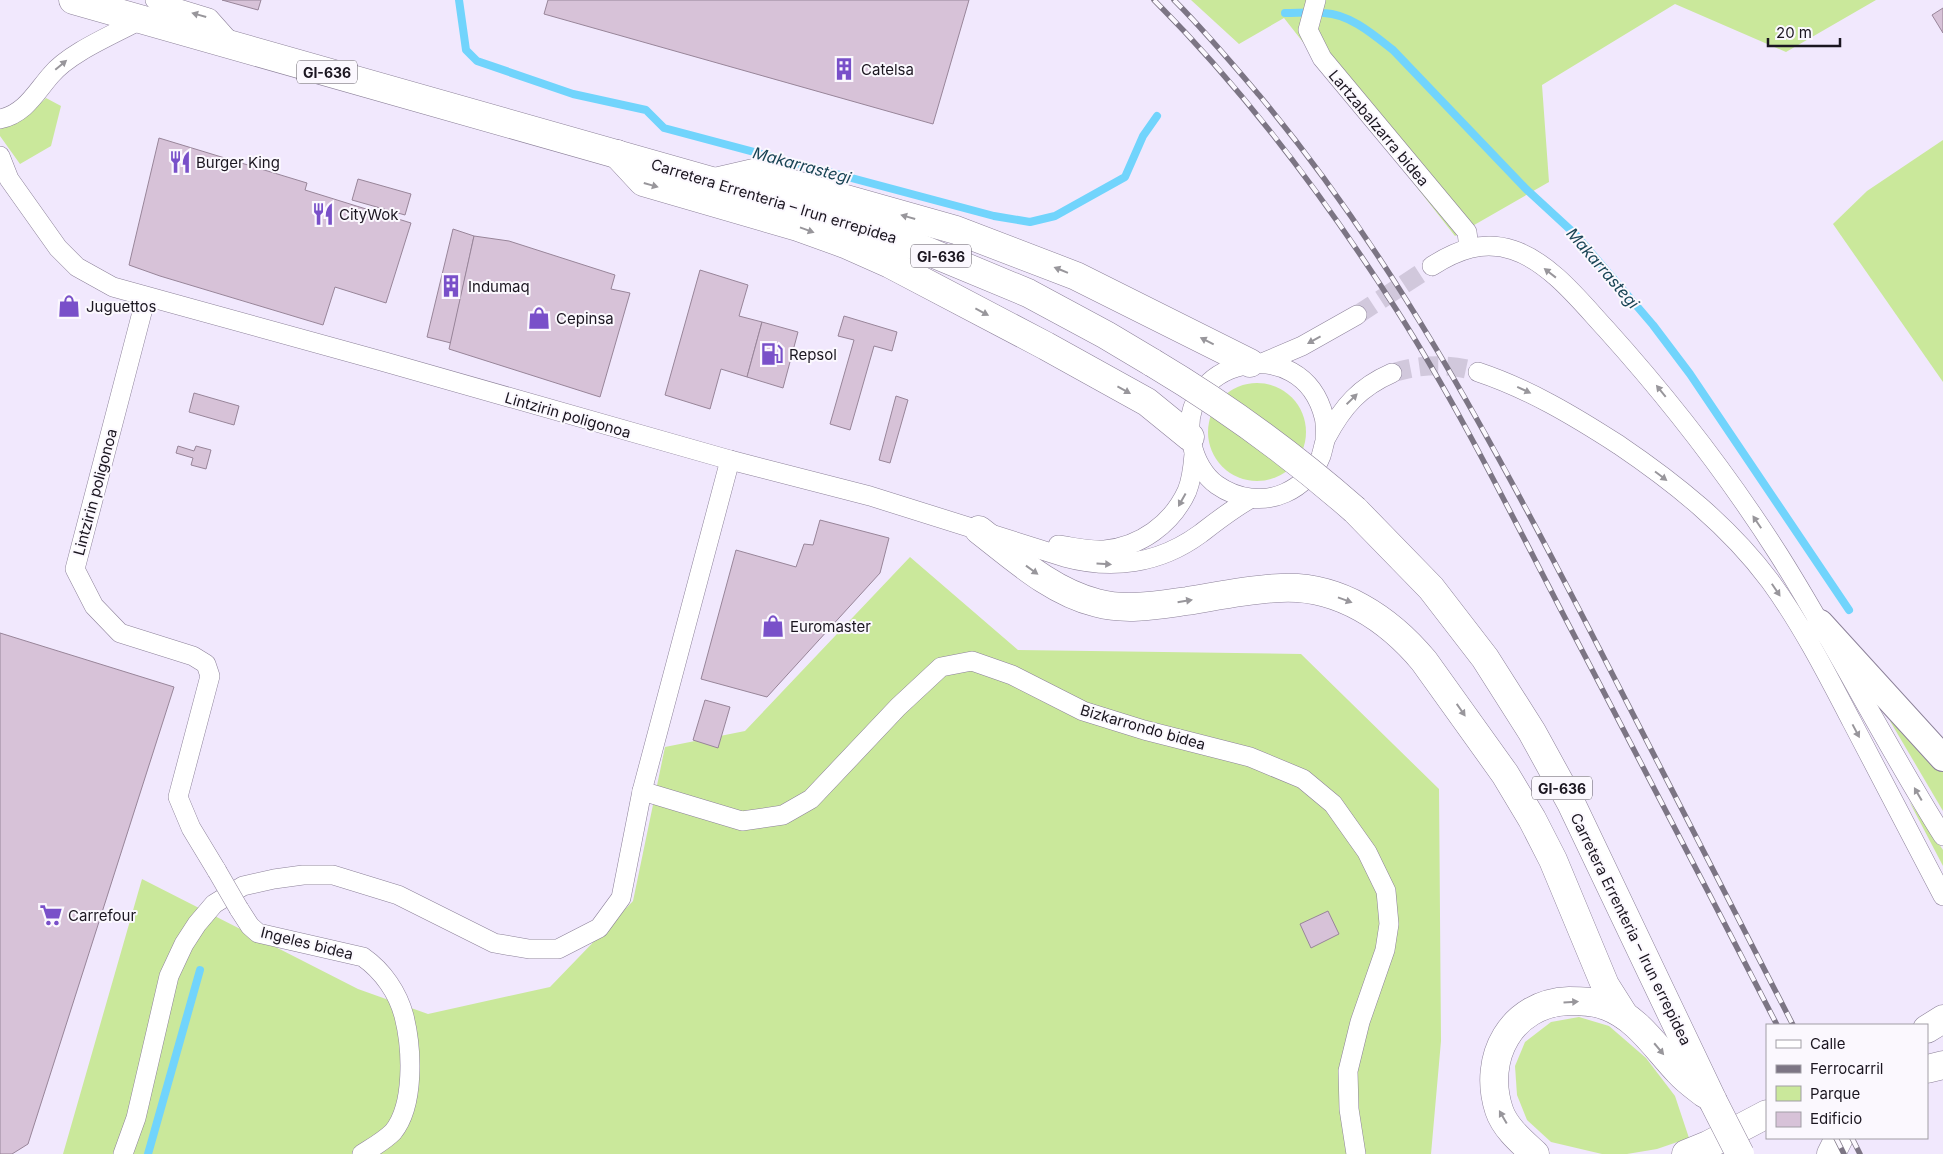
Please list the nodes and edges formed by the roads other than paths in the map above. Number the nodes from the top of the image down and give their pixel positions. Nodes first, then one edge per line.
1 (73, 0) edge
2 (1316, 2) edge
3 (149, 10) edge
4 (0, 119) edge
5 (616, 153) junction
6 (0, 156) edge
7 (4, 176) edge
8 (716, 182) junction
9 (1469, 248) junction
10 (1432, 266) tunnel mouth
11 (146, 296) junction
12 (1357, 315) tunnel mouth
13 (1256, 363) junction
14 (1478, 372) tunnel mouth
15 (1392, 373) tunnel mouth
16 (1325, 440) junction
17 (1192, 445) junction
18 (730, 460) junction
19 (1250, 498) junction
20 (984, 532) junction
21 (1820, 623) junction
22 (1943, 758) edge
23 (642, 791) junction
24 (1943, 836) edge
25 (217, 871) joint
26 (1943, 896) edge
27 (1624, 1015) junction
28 (1943, 1019) edge
29 (1928, 1028) edge
30 (1943, 1065) edge
31 (1928, 1070) edge
32 (1714, 1101) junction
33 (1766, 1115) edge
34 (1838, 1139) edge
35 (123, 1154) edge
36 (362, 1154) edge
37 (1356, 1154) edge
38 (1535, 1154) edge
39 (1686, 1154) edge
40 (1740, 1154) edge
41 (1831, 1154) edge

1 - 3 main road, Carretera Errenteria – Irun errepidea / GI-636
2 - 9 street, Lartzabalzarra bidea
4 -> 3 street
3 - 5 main road, Carretera Errenteria – Irun errepidea / GI-636
5 - 8 main road, Carretera Errenteria – Irun errepidea / GI-636
5 -> 17 main road
6 - 7 street, Lintzirin poligonoa
7 - 11 street, Lintzirin poligonoa
13 -> 8 main road
8 - 32 main road, Carretera Errenteria – Irun errepidea / GI-636, bridge
9 - 10 street
21 -> 9 street
11 - 18 street, Lintzirin poligonoa
11 - 25 street, Lintzirin poligonoa
12 -> 13 street
13 - 16 street
13 - 17 street
14 -> 26 street
16 -> 15 street
16 - 19 street
17 - 19 street
17 -> 20 street, Lintzirin poligonoa
18 - 20 street, Lintzirin poligonoa
18 - 23 street
20 -> 19 street, Lintzirin poligonoa
20 -> 27 main road
21 - 22 main road
24 -> 21 street
23 - 35 street
23 - 37 street, Bizkarrondo bidea
25 - 36 street, Ingeles bidea, bridge
27 -> 32 main road
38 -> 27 main road
28 - 29 main road
30 - 31 main road
32 - 40 main road, Carretera Errenteria – Irun errepidea / GI-636, bridge
33 - 39 main road
34 - 41 main road

